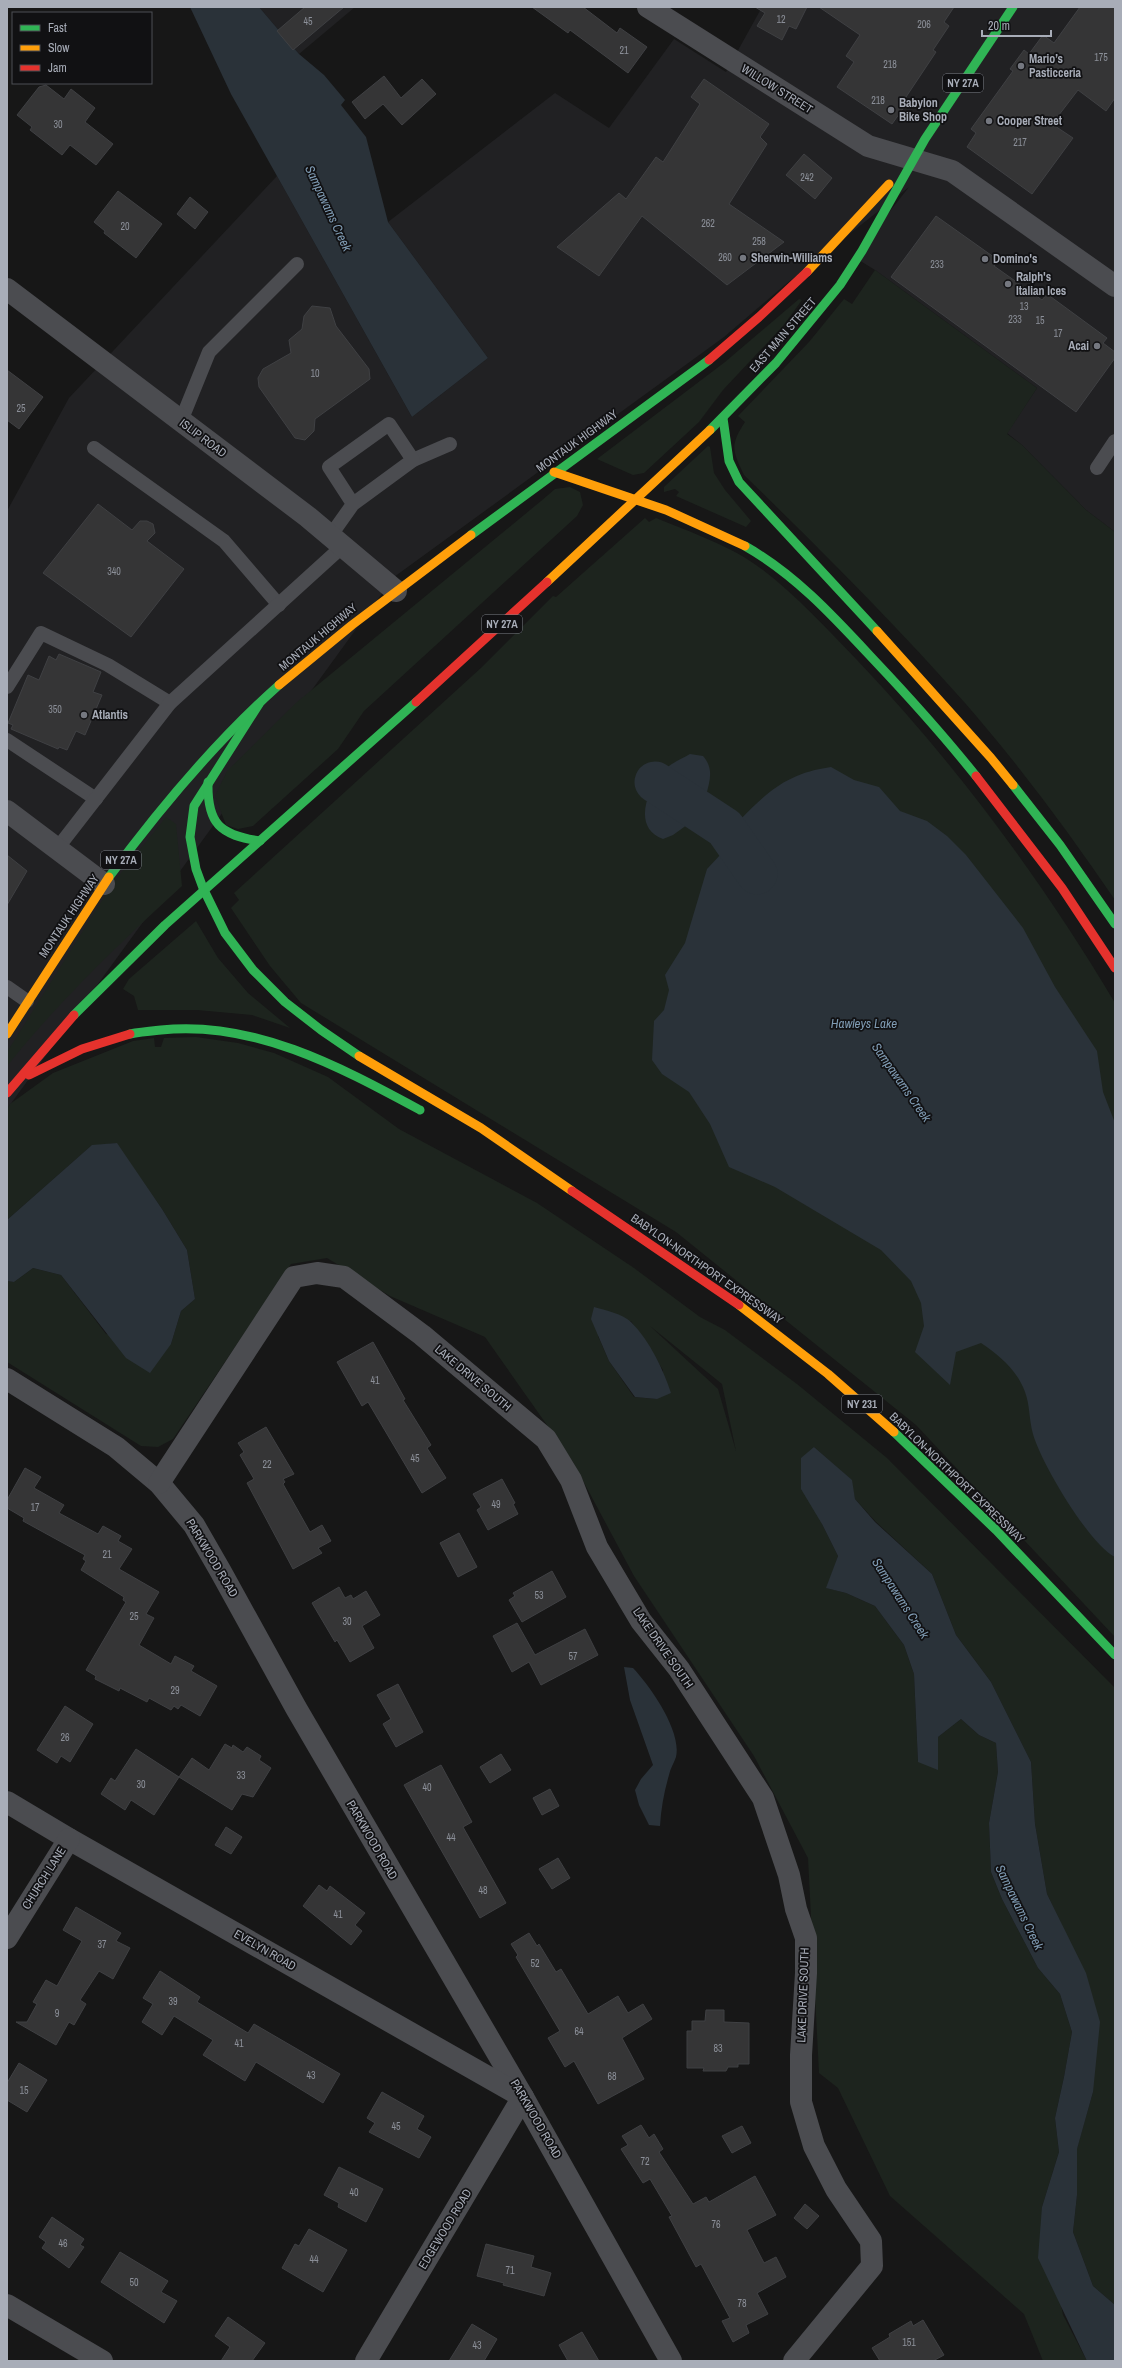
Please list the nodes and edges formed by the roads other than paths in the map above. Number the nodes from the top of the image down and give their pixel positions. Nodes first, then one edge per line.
1 (648, 7) edge
2 (1013, 7) edge
3 (913, 158) junction
4 (297, 264) dead end
5 (1115, 286) edge
6 (7, 289) edge
7 (730, 343) joint
8 (723, 418) junction
9 (181, 421) junction
10 (1115, 441) edge
11 (450, 444) dead end
12 (94, 448) dead end
13 (413, 460) junction
14 (1097, 468) dead end
15 (554, 472) junction
16 (636, 498) junction
17 (354, 504) junction
18 (337, 540) junction
19 (396, 591) junction
20 (279, 605) junction
21 (7, 687) edge
22 (170, 703) junction
23 (259, 704) junction
24 (7, 740) edge
25 (208, 782) junction
26 (96, 799) junction
27 (7, 811) edge
28 (260, 841) junction
29 (56, 850) junction
30 (104, 884) junction
31 (204, 892) junction
32 (1115, 924) edge
33 (1115, 968) edge
34 (7, 987) edge
35 (27, 1001) junction
36 (7, 1034) edge
37 (14, 1083) junction
38 (7, 1093) edge
39 (427, 1114) dead end
40 (506, 1157) dead end
41 (574, 1193) junction
42 (7, 1379) edge
43 (159, 1483) junction
44 (1115, 1655) edge
45 (7, 1802) edge
46 (69, 1839) junction
47 (7, 1938) edge
48 (524, 2097) junction
49 (7, 2305) edge
50 (102, 2361) edge
51 (366, 2361) edge
52 (671, 2361) edge
53 (794, 2361) edge

1 - 3 street, WILLOW STREET
2 - 3 main road, EAST MAIN STREET / NY 27A
3 - 5 street
3 - 7 main road, EAST MAIN STREET / NY 27A
3 - 8 main road, EAST MAIN STREET / NY 27A
4 - 9 lane
6 - 9 street, ISLIP ROAD
7 - 15 main road, MONTAUK HIGHWAY / NY 27A
8 - 16 main road, EAST MAIN STREET / NY 27A
8 - 32 main road
9 - 18 street, ISLIP ROAD
10 - 14 lane
11 - 13 lane
12 - 20 lane
13 - 17 lane
13 - 17 lane
15 - 16 main road
15 - 19 main road, MONTAUK HIGHWAY / NY 27A
16 - 28 main road, NY 27A
16 - 33 main road
17 - 18 lane
18 - 19 street, ISLIP ROAD
18 - 20 lane
19 - 23 main road, MONTAUK HIGHWAY / NY 27A
20 - 22 lane
21 - 22 lane
22 - 26 lane
23 - 25 main road
23 - 30 main road, MONTAUK HIGHWAY / NY 27A
24 - 26 lane
25 - 28 main road
25 - 31 main road
26 - 29 lane
27 - 29 street
28 - 31 main road, NY 27A
29 - 30 street
30 - 35 main road, MONTAUK HIGHWAY / NY 27A
31 - 37 main road, NY 27A
31 - 41 main road
34 - 35 lane
35 - 36 main road, MONTAUK HIGHWAY / NY 27A
37 - 38 main road, NY 27A
37 - 39 main road
40 - 41 main road
41 - 44 main road, BABYLON-NORTHPORT EXPRESSWAY / NY 231
42 - 43 street, PARKWOOD ROAD
43 - 48 street, PARKWOOD ROAD
43 - 53 street, LAKE DRIVE SOUTH
45 - 46 street, EVELYN ROAD
46 - 47 street, CHURCH LANE
46 - 48 street, EVELYN ROAD
48 - 51 street, EDGEWOOD ROAD
48 - 52 street, PARKWOOD ROAD
49 - 50 street

